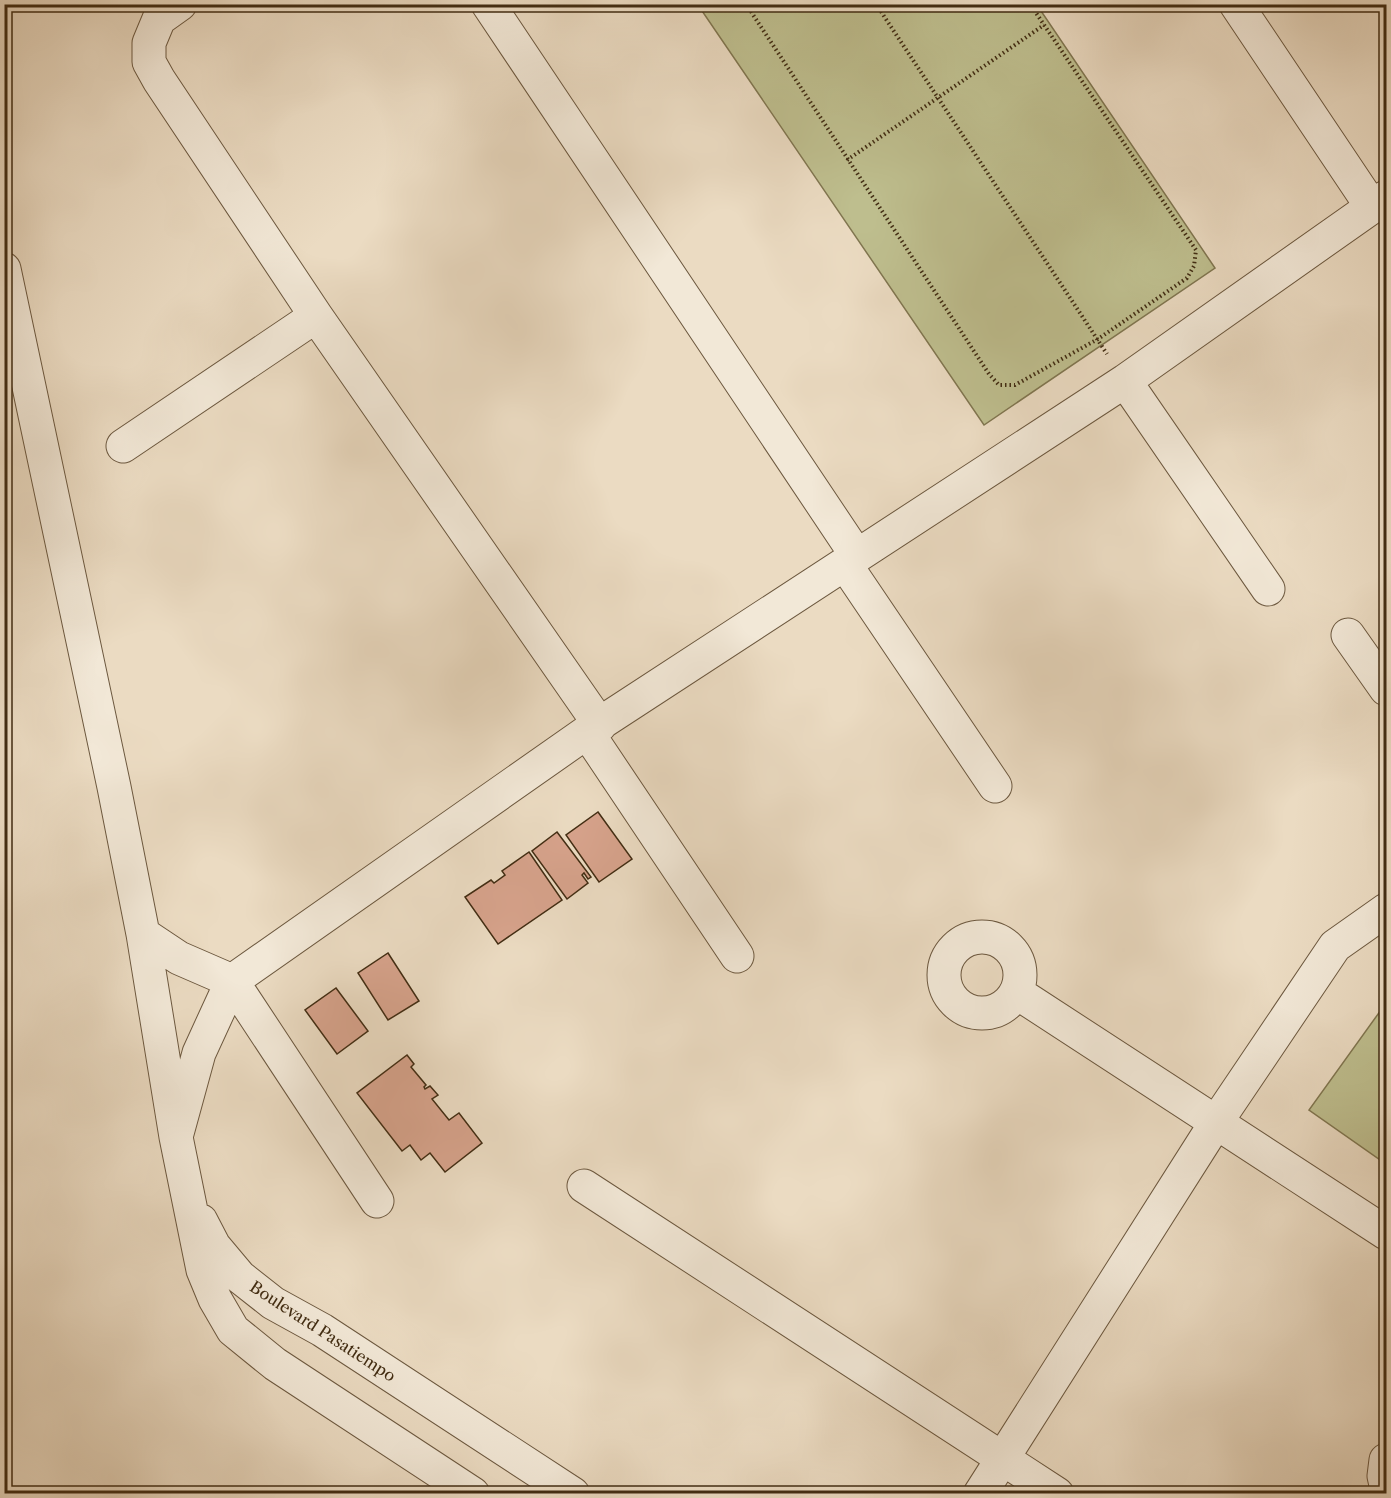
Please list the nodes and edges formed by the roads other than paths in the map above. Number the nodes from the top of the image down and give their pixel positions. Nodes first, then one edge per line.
1 (180, 4) edge
2 (488, 4) edge
3 (1236, 4) edge
4 (1382, 202) edge
5 (4, 269) edge
6 (316, 316) junction
7 (1125, 381) junction
8 (123, 446) dead end
9 (851, 560) junction
10 (1268, 589) dead end
11 (1348, 635) dead end
12 (1386, 689) edge
13 (594, 728) junction
14 (995, 786) dead end
15 (1386, 910) edge
16 (143, 934) junction
17 (737, 956) dead end
18 (232, 981) junction
19 (1016, 992) dead end
20 (1217, 1121) junction
21 (176, 1137) junction
22 (584, 1186) dead end
23 (189, 1199) junction
24 (377, 1201) dead end
25 (1386, 1233) edge
26 (1003, 1458) junction
27 (1386, 1460) edge
28 (1386, 1485) edge
29 (473, 1494) edge
30 (573, 1494) edge
31 (980, 1494) edge
32 (1057, 1494) edge

1 - 6 street
2 - 9 street
3 - 4 street
4 - 7 street
5 - 16 street
6 - 8 street
6 - 13 street
7 - 9 street
7 - 10 street
9 - 13 street
9 - 14 street
11 - 12 street
13 - 17 street
13 - 18 street
15 - 20 street
16 - 18 street
16 - 21 street
18 - 21 street
18 - 24 street
19 - 20 street
20 - 25 street
20 - 26 street
21 - 23 street
22 - 26 street
23 - 29 street
23 - 30 street, Boulevard Pasatiempo
26 - 31 street
26 - 32 street
27 - 28 street

